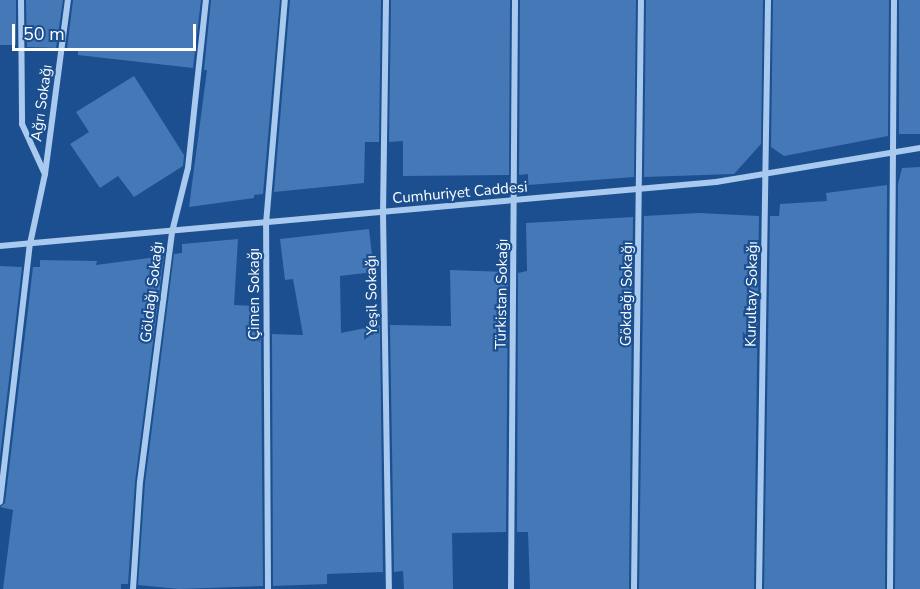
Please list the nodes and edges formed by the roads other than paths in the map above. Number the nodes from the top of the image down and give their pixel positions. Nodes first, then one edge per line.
1 (21, 0) edge
2 (68, 0) edge
3 (206, 0) edge
4 (285, 0) edge
5 (386, 0) edge
6 (516, 0) edge
7 (641, 0) edge
8 (768, 0) edge
9 (894, 0) edge
10 (920, 148) edge
11 (893, 152) junction
12 (45, 174) junction
13 (766, 175) junction
14 (641, 190) junction
15 (515, 200) junction
16 (383, 213) junction
17 (266, 224) junction
18 (172, 232) junction
19 (30, 244) junction
20 (0, 246) edge
21 (0, 502) edge
22 (133, 589) edge
23 (268, 589) edge
24 (389, 589) edge
25 (511, 589) edge
26 (634, 589) edge
27 (759, 589) edge
28 (890, 589) edge

1 - 12 street
2 - 12 street, Ağrı Sokağı
3 - 18 street, Göldağı Sokağı
4 - 17 street, Çimen Sokağı
5 - 16 street, Yeşil Sokağı
6 - 15 street, Türkistan Sokağı
7 - 14 street, Gökdağı Sokağı
8 - 13 street, Kurultay Sokağı
9 - 11 street
10 - 11 street, Cumhuriyet Caddesi
11 - 13 street, Cumhuriyet Caddesi
11 - 28 street
12 - 19 street, Ağrı Sokağı
13 - 14 street, Cumhuriyet Caddesi
13 - 27 street, Kurultay Sokağı
14 - 15 street, Cumhuriyet Caddesi
14 - 26 street, Gökdağı Sokağı
15 - 16 street, Cumhuriyet Caddesi
15 - 25 street, Türkistan Sokağı
16 - 17 street, Cumhuriyet Caddesi
16 - 24 street, Yeşil Sokağı
17 - 18 street, Cumhuriyet Caddesi
17 - 23 street, Çimen Sokağı
18 - 19 street, Cumhuriyet Caddesi
18 - 22 street, Göldağı Sokağı
19 - 20 street, Cumhuriyet Caddesi
19 - 21 street, Ağrı Sokağı

